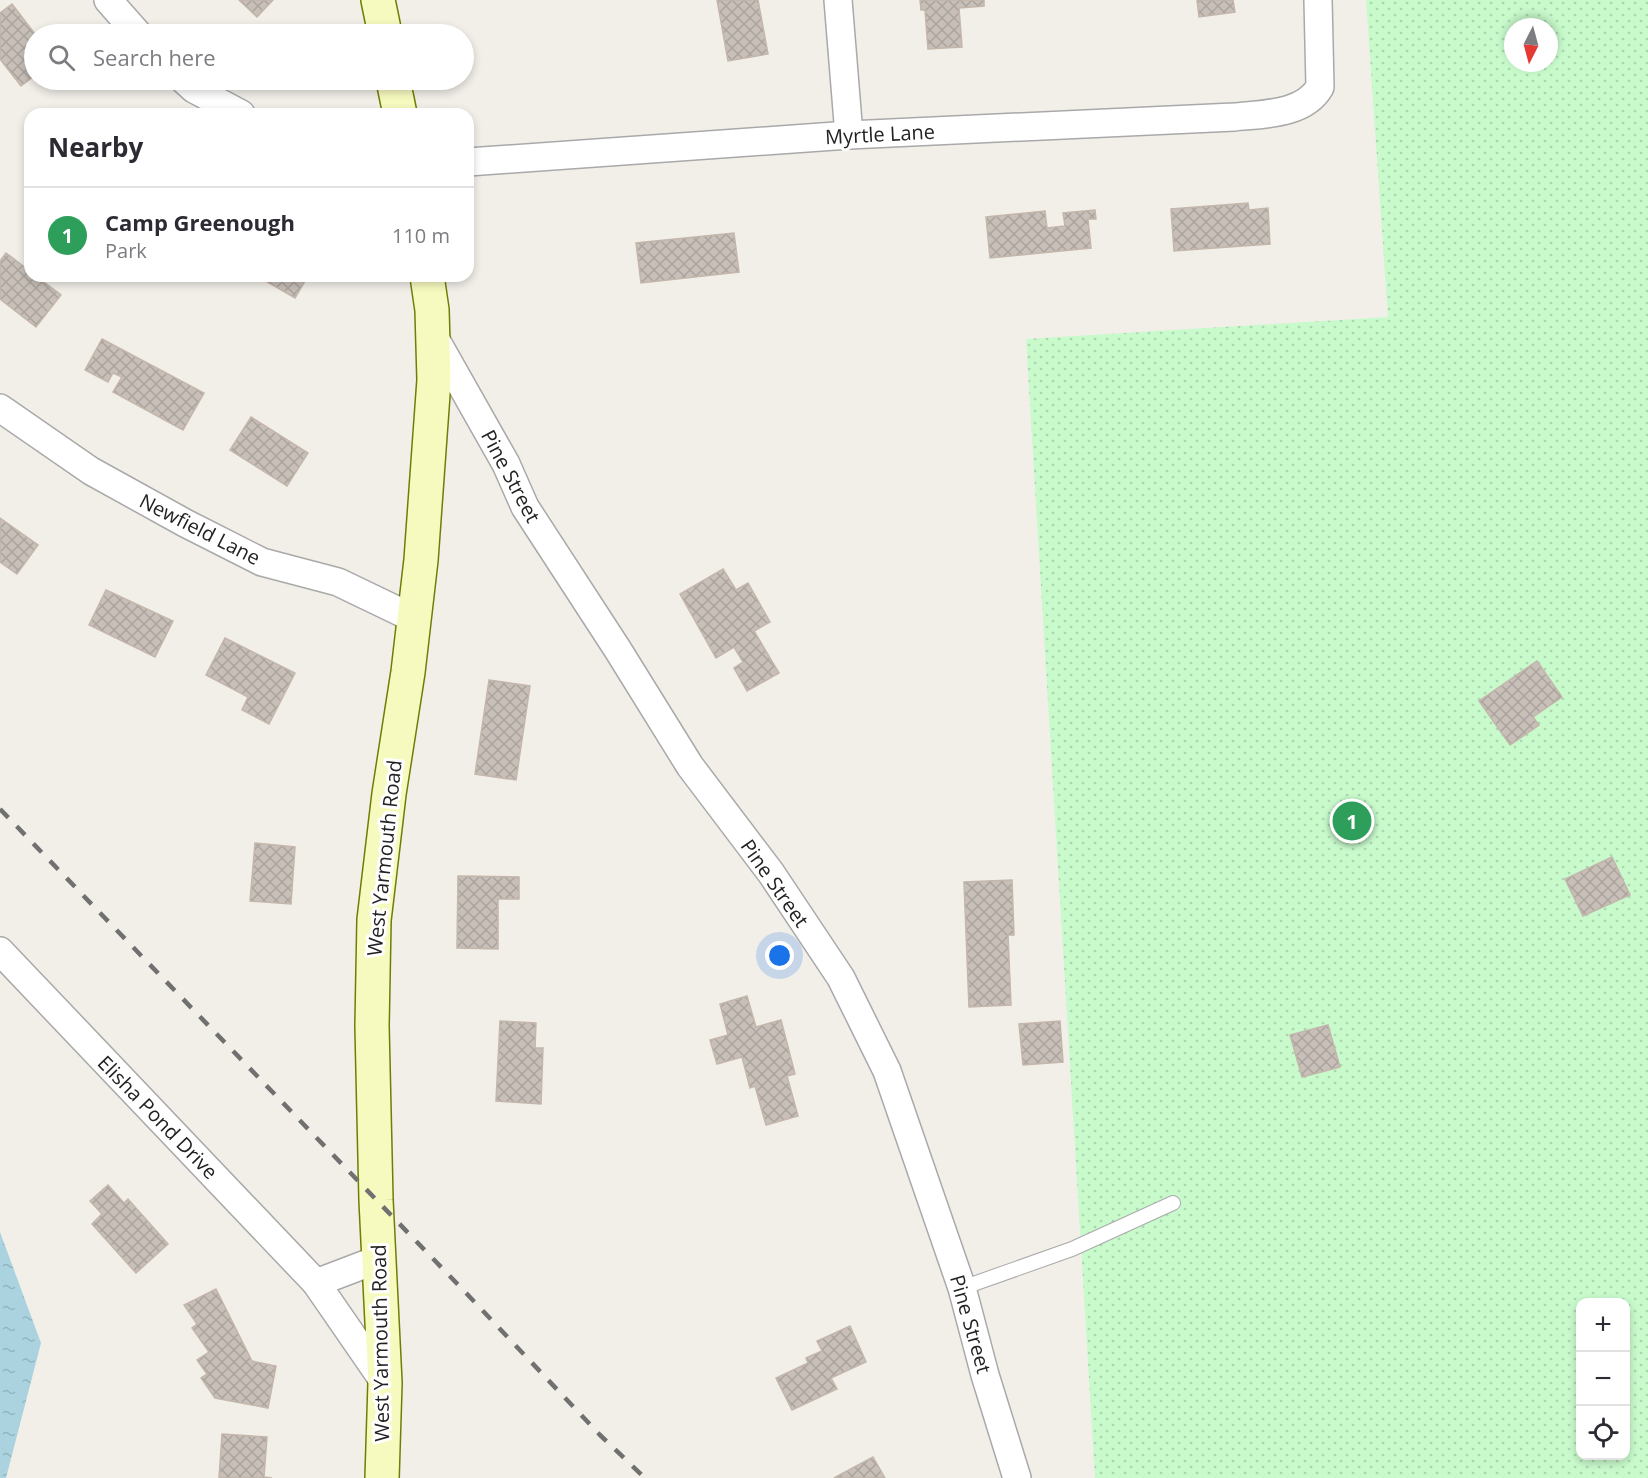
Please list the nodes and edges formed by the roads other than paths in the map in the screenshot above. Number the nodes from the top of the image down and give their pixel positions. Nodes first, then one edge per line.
1 (108, 0) edge
2 (378, 0) edge
3 (838, 0) edge
4 (1318, 0) edge
5 (129, 24) edge
6 (383, 24) edge
7 (196, 90) edge
8 (395, 90) edge
9 (230, 108) edge
10 (399, 108) edge
11 (849, 135) junction
12 (474, 162) edge
13 (428, 282) edge
14 (433, 334) junction
15 (0, 408) edge
16 (415, 619) junction
17 (0, 951) edge
18 (1173, 1203) dead end
19 (379, 1259) junction
20 (316, 1283) junction
21 (962, 1288) junction
22 (385, 1383) junction
23 (382, 1478) edge
24 (1017, 1478) edge

1 - 5 street
2 - 6 main road
3 - 11 street
4 - 11 street, Myrtle Lane
7 - 9 street
8 - 10 main road
11 - 12 street, Myrtle Lane
13 - 14 main road, West Yarmouth Road
14 - 16 main road, West Yarmouth Road
14 - 21 street, Pine Street
15 - 16 street, Newfield Lane
16 - 19 main road, West Yarmouth Road
17 - 20 street, Elisha Pond Drive
18 - 21 lane
19 - 20 street
19 - 22 main road, West Yarmouth Road
20 - 22 street, Elisha Pond Drive
21 - 24 street, Pine Street
22 - 23 main road, West Yarmouth Road

